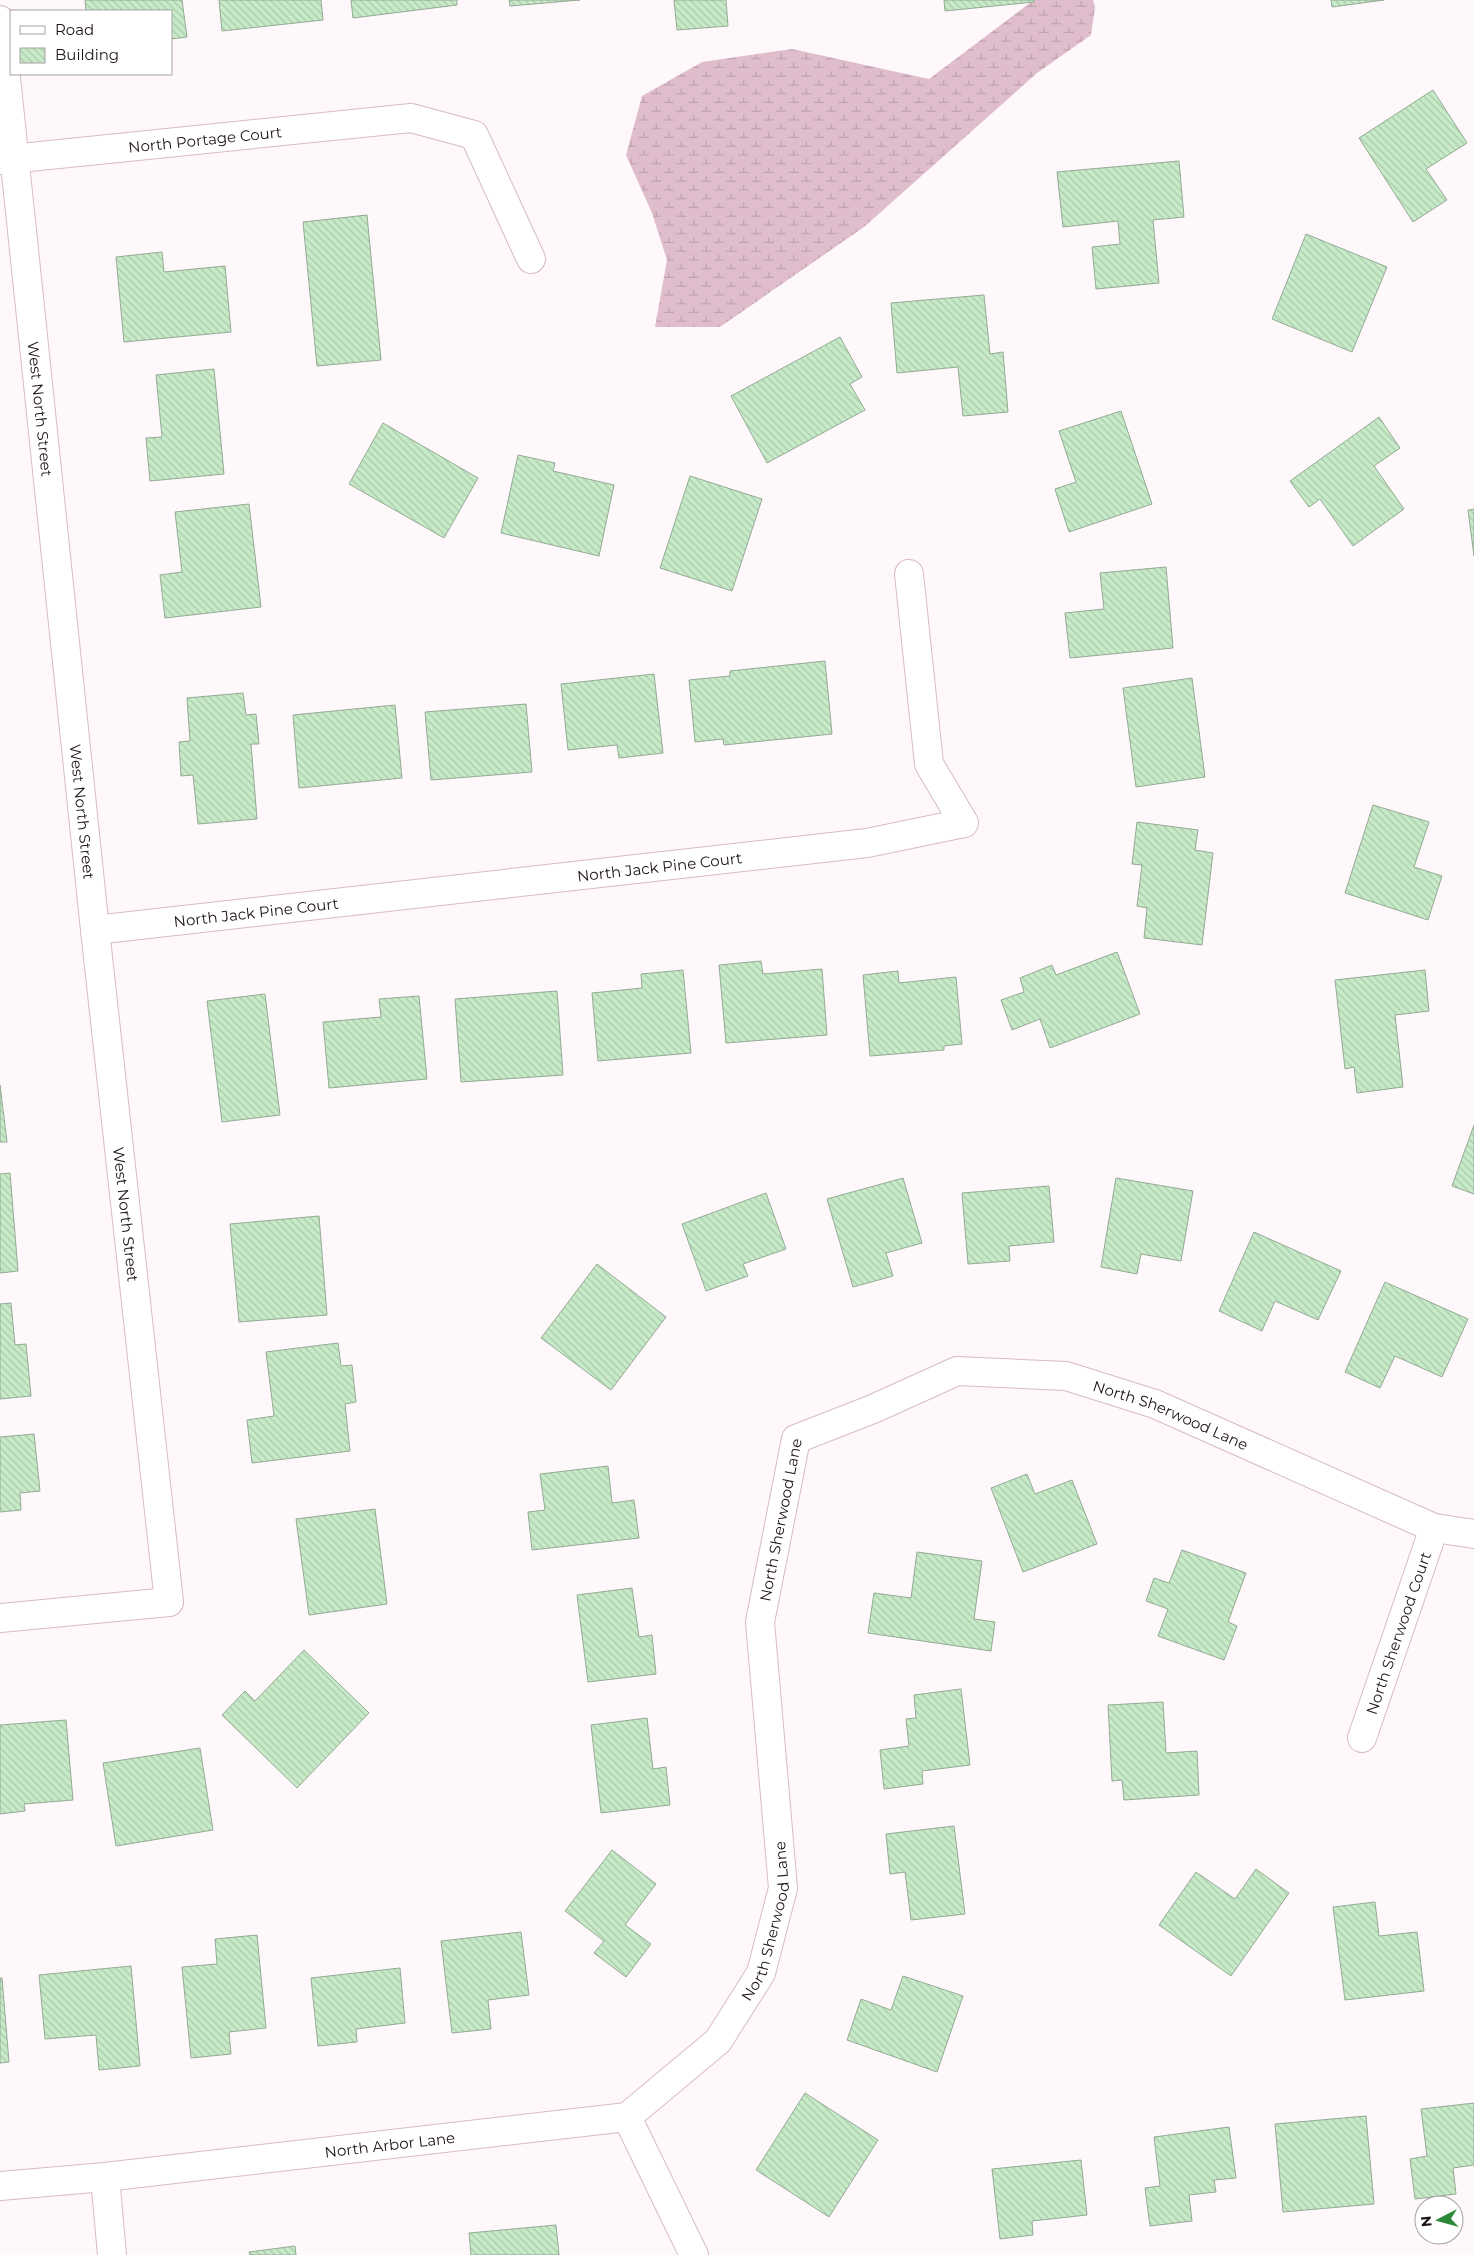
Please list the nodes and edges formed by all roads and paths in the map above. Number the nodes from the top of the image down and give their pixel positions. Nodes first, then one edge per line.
1 (0, 20) edge
2 (7, 159) edge
3 (531, 259) dead end
4 (909, 574) dead end
5 (95, 930) junction
6 (1434, 1528) junction
7 (1474, 1534) edge
8 (0, 1618) edge
9 (1362, 1738) dead end
10 (627, 2117) junction
11 (104, 2178) junction
12 (0, 2186) edge
13 (112, 2255) edge
14 (694, 2255) edge

1 - 2 street, West North Street
2 - 3 street, North Portage Court
2 - 5 street, West North Street
4 - 5 street, North Jack Pine Court
5 - 8 street, West North Street
6 - 7 street, North Sherwood Lane
6 - 9 street, North Sherwood Court
6 - 10 street, North Sherwood Lane
10 - 11 street, North Arbor Lane
10 - 14 street
11 - 12 street, North Arbor Lane
11 - 13 street

